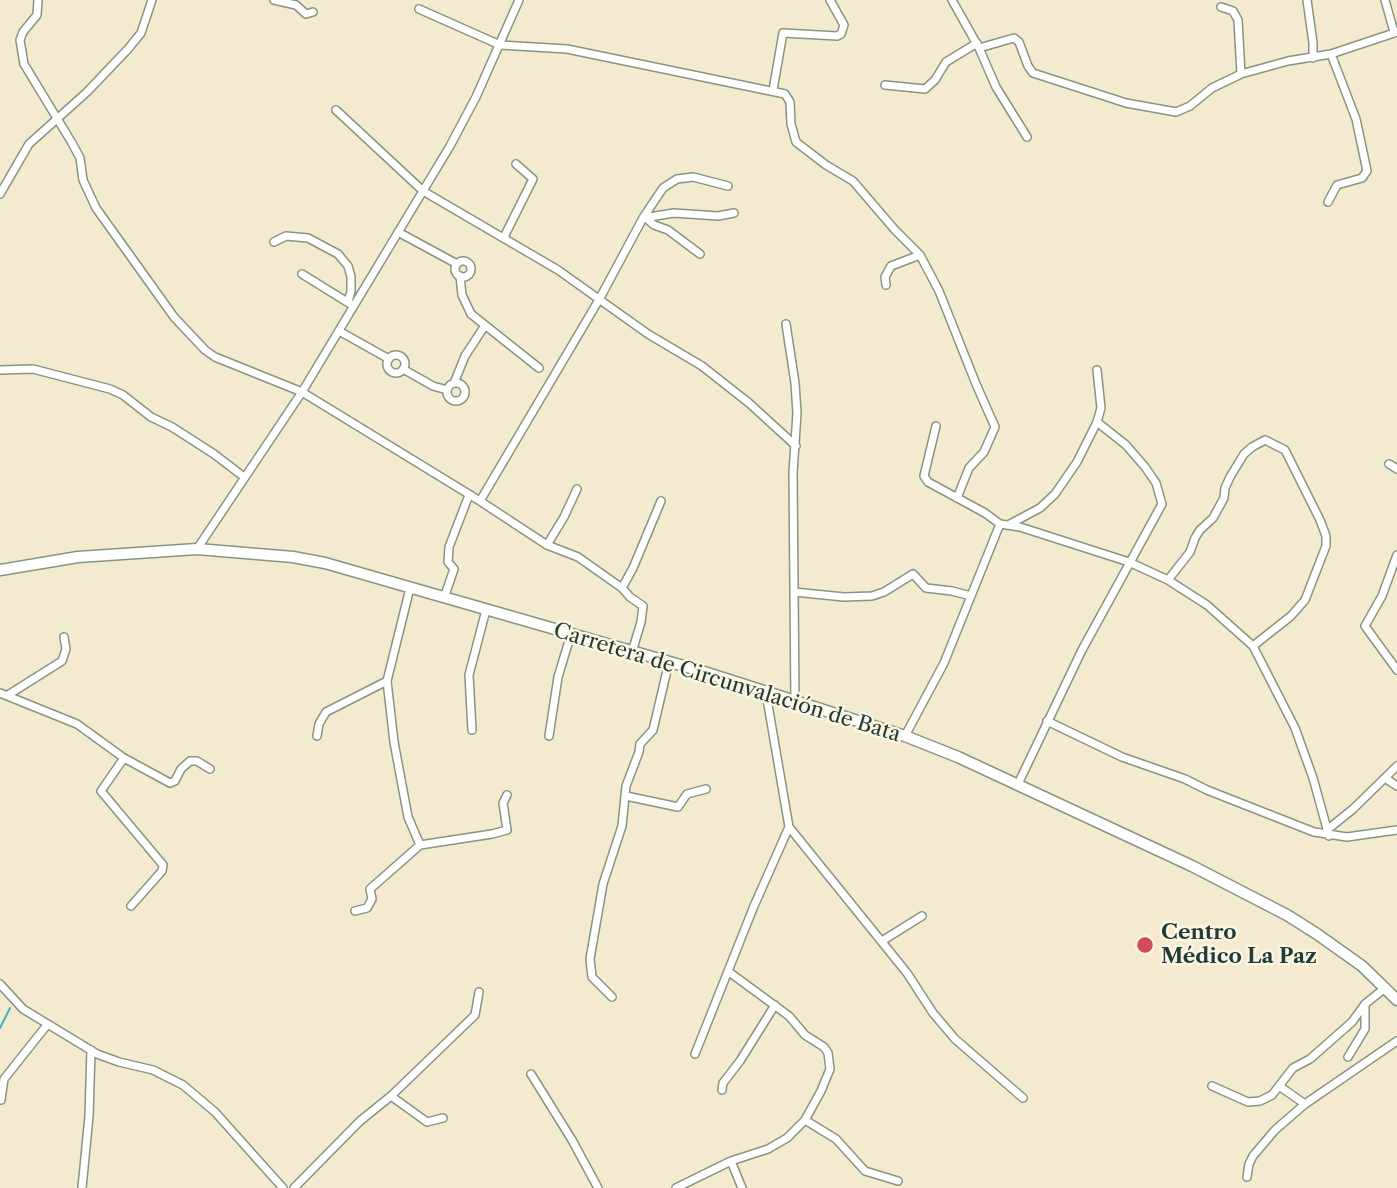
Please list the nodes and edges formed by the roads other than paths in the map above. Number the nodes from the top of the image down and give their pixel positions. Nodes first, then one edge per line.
1 (38, 0) edge
2 (152, 0) edge
3 (274, 0) edge
4 (519, 0) edge
5 (830, 0) edge
6 (951, 0) edge
7 (1307, 0) edge
8 (1385, 0) edge
9 (1221, 7) dead end
10 (419, 9) dead end
11 (313, 12) dead end
12 (1395, 32) edge
13 (499, 45) junction
14 (978, 46) junction
15 (1331, 54) junction
16 (1313, 58) junction
17 (1241, 74) junction
18 (885, 85) dead end
19 (773, 90) junction
20 (335, 110) dead end
21 (57, 117) junction
22 (1027, 137) dead end
23 (516, 164) dead end
24 (728, 186) dead end
25 (423, 191) junction
26 (0, 194) edge
27 (1328, 202) dead end
28 (734, 213) dead end
29 (645, 218) junction
30 (398, 232) junction
31 (504, 237) junction
32 (274, 242) dead end
33 (700, 254) dead end
34 (920, 255) junction
35 (457, 264) junction
36 (302, 274) dead end
37 (460, 276) junction
38 (886, 285) dead end
39 (600, 298) junction
40 (351, 304) junction
41 (786, 324) dead end
42 (484, 327) junction
43 (339, 331) junction
44 (389, 359) junction
45 (539, 368) dead end
46 (403, 369) junction
47 (0, 370) edge
48 (1097, 370) dead end
49 (454, 383) junction
50 (447, 390) junction
51 (302, 392) junction
52 (1097, 422) junction
53 (936, 426) dead end
54 (796, 446) junction
55 (1389, 464) dead end
56 (1397, 470) edge
57 (244, 477) junction
58 (577, 489) dead end
59 (468, 495) junction
60 (957, 498) junction
61 (480, 501) junction
62 (661, 501) dead end
63 (1003, 525) junction
64 (547, 545) junction
65 (197, 549) junction
66 (1397, 555) edge
67 (1129, 562) junction
68 (0, 570) edge
69 (1168, 580) junction
70 (410, 588) junction
71 (622, 588) junction
72 (794, 592) junction
73 (971, 596) junction
74 (444, 598) junction
75 (486, 610) junction
76 (571, 634) junction
77 (64, 637) dead end
78 (1253, 646) junction
79 (632, 652) junction
80 (668, 662) junction
81 (1397, 670) edge
82 (387, 681) junction
83 (766, 693) junction
84 (4, 694) edge
85 (796, 703) junction
86 (1047, 720) junction
87 (472, 730) dead end
88 (317, 736) dead end
89 (549, 736) dead end
90 (905, 737) junction
91 (124, 758) junction
92 (1397, 766) edge
93 (210, 769) dead end
94 (1385, 778) junction
95 (1018, 785) junction
96 (1397, 786) edge
97 (706, 789) dead end
98 (507, 795) dead end
99 (626, 796) junction
100 (789, 827) junction
101 (1397, 830) edge
102 (1328, 833) junction
103 (420, 845) junction
104 (131, 906) dead end
105 (355, 911) dead end
106 (922, 916) dead end
107 (882, 942) junction
108 (729, 972) junction
109 (0, 984) edge
110 (1385, 988) junction
111 (479, 992) dead end
112 (612, 997) dead end
113 (1397, 1000) edge
114 (1365, 1004) junction
115 (775, 1005) junction
116 (47, 1024) junction
117 (1397, 1041) edge
118 (91, 1050) junction
119 (695, 1054) dead end
120 (1348, 1057) dead end
121 (531, 1074) dead end
122 (1212, 1086) dead end
123 (1279, 1086) junction
124 (722, 1090) dead end
125 (391, 1096) junction
126 (1023, 1098) dead end
127 (1, 1100) edge
128 (1305, 1104) junction
129 (443, 1118) dead end
130 (805, 1120) junction
131 (731, 1161) junction
132 (1247, 1177) dead end
133 (898, 1181) dead end
134 (82, 1188) edge
135 (284, 1188) edge
136 (294, 1188) edge
137 (598, 1188) edge
138 (676, 1188) edge
139 (742, 1188) edge

1 - 21 street
2 - 21 street
3 - 11 street
4 - 13 street
5 - 19 street
6 - 14 street
7 - 16 street
8 - 12 street
9 - 17 street
10 - 13 street
12 - 15 street
13 - 19 street
13 - 25 street
14 - 17 street
14 - 18 street
14 - 22 street
15 - 16 street
15 - 27 street
16 - 17 street
19 - 34 street
20 - 25 street
21 - 26 street
21 - 51 street
23 - 31 street
24 - 29 street
25 - 30 street
25 - 31 street
28 - 29 street
29 - 33 street
29 - 39 street
30 - 35 street
30 - 40 street
31 - 39 street
32 - 40 street
34 - 38 street
34 - 60 street
35 - 37 street
35 - 37 street
36 - 40 street
37 - 42 street
39 - 54 street
39 - 61 street
40 - 43 street
41 - 54 street
42 - 45 street
42 - 49 street
43 - 44 street
43 - 51 street
44 - 46 street
44 - 46 street
46 - 50 street
47 - 57 street
48 - 52 street
49 - 50 street
49 - 50 street
51 - 57 street
51 - 59 street
52 - 63 street
52 - 67 street
53 - 60 street
54 - 72 street
55 - 56 street
57 - 65 street
58 - 64 street
59 - 61 street
59 - 74 street
60 - 63 street
61 - 64 street
62 - 71 street
63 - 67 street
63 - 73 street
64 - 71 street
65 - 68 main road, Carretera de Circunvalación de Bata
65 - 70 main road, Carretera de Circunvalación de Bata
66 - 81 street
67 - 69 street
67 - 86 street
69 - 78 street
69 - 78 street
70 - 74 main road, Carretera de Circunvalación de Bata
70 - 82 street
71 - 79 street
72 - 73 street
72 - 85 street
73 - 90 street
74 - 75 main road, Carretera de Circunvalación de Bata
75 - 76 main road, Carretera de Circunvalación de Bata
75 - 87 street
76 - 79 main road, Carretera de Circunvalación de Bata
76 - 89 street
77 - 84 street
78 - 102 street
79 - 80 main road, Carretera de Circunvalación de Bata
80 - 83 main road, Carretera de Circunvalación de Bata
80 - 99 street
82 - 88 street
82 - 103 street
83 - 85 main road, Carretera de Circunvalación de Bata
83 - 100 street
84 - 91 street
85 - 90 main road, Carretera de Circunvalación de Bata
86 - 95 street
86 - 102 street
90 - 95 main road, Carretera de Circunvalación de Bata
91 - 93 street
91 - 104 street
92 - 94 street
94 - 96 street
94 - 102 street
95 - 110 main road, Carretera de Circunvalación de Bata
97 - 99 street
98 - 103 street
99 - 112 street
100 - 107 street
100 - 108 street
101 - 102 street
103 - 105 street
106 - 107 street
107 - 126 street
108 - 115 street
108 - 119 street
109 - 116 street
110 - 113 main road, Carretera de Circunvalación de Bata
110 - 114 street
111 - 125 street
114 - 120 street
114 - 123 street
115 - 124 street
115 - 130 street
116 - 118 street
116 - 127 street
117 - 128 street
118 - 134 street
118 - 135 street
121 - 137 street
122 - 123 street
123 - 128 street
125 - 129 street
125 - 136 street
128 - 132 street
130 - 131 street
130 - 133 street
131 - 138 street
131 - 139 street

